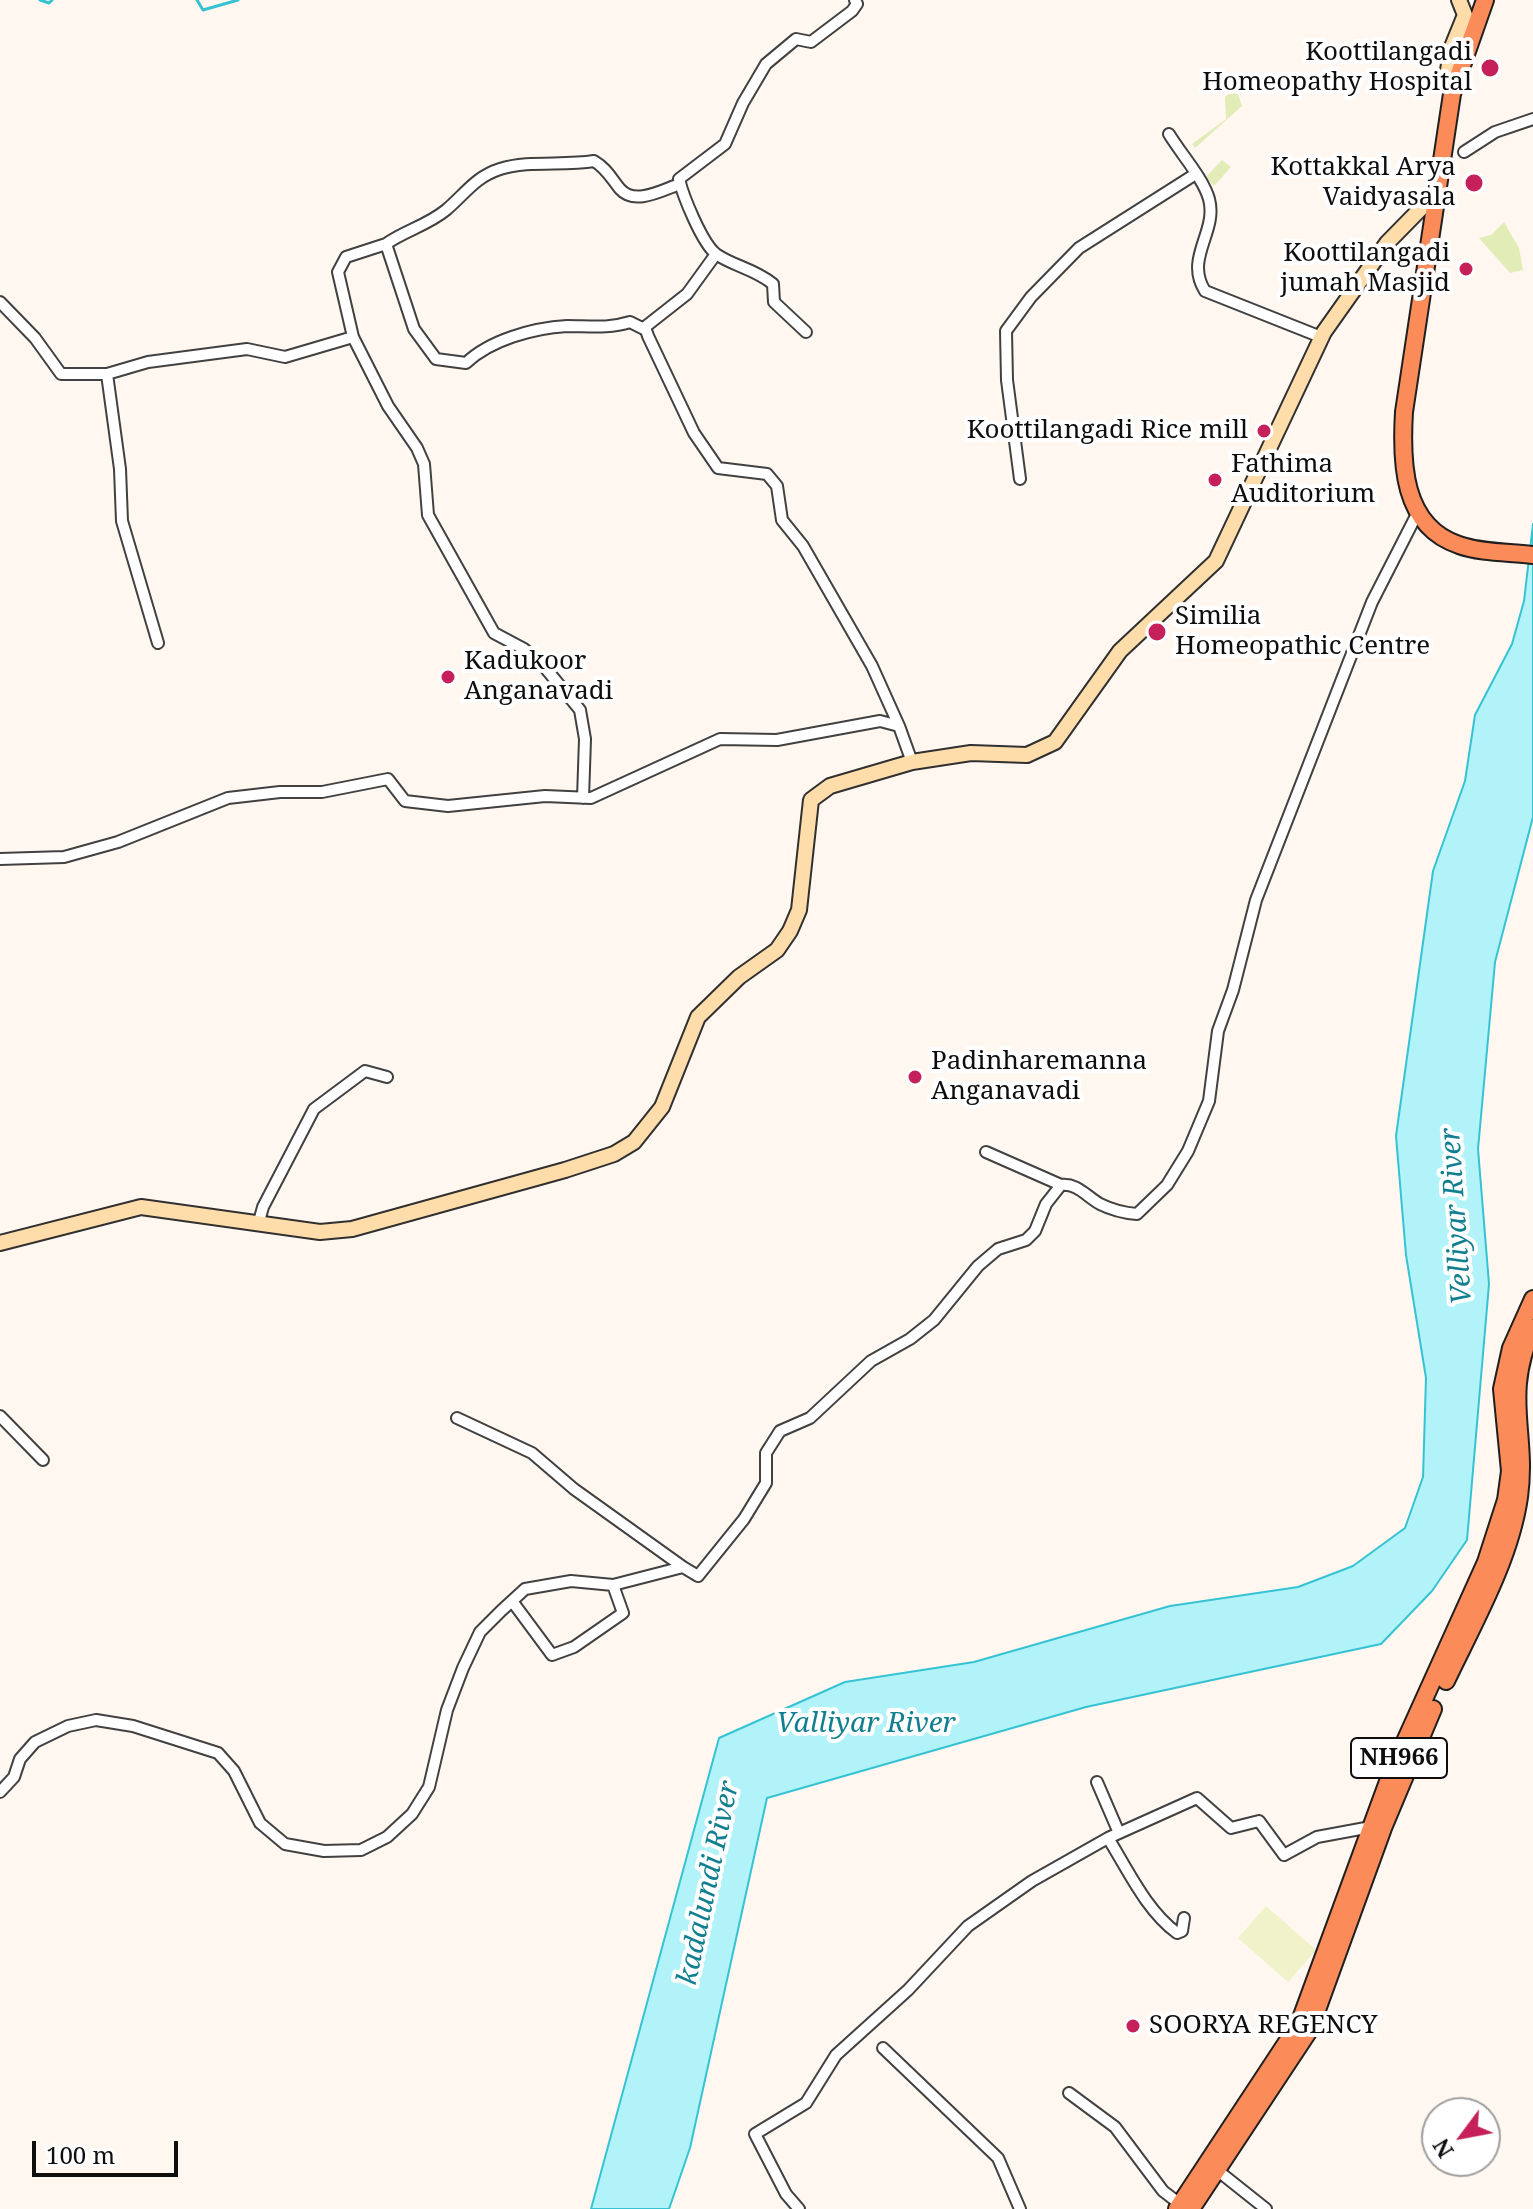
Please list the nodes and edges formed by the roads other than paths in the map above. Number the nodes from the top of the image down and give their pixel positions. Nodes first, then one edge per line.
1 (855, 0) edge
2 (1459, 0) edge
3 (1485, 0) edge
4 (1457, 80) junction
5 (1533, 119) edge
6 (1169, 134) dead end
7 (1464, 152) dead end
8 (1194, 175) junction
9 (680, 184) junction
10 (1434, 194) junction
11 (386, 244) junction
12 (716, 254) junction
13 (0, 302) edge
14 (646, 330) junction
15 (806, 332) dead end
16 (353, 337) junction
17 (1321, 337) junction
18 (107, 374) junction
19 (1020, 479) dead end
20 (1418, 512) junction
21 (1533, 555) edge
22 (158, 643) dead end
23 (899, 726) junction
24 (912, 762) junction
25 (583, 798) junction
26 (0, 859) edge
27 (387, 1077) dead end
28 (986, 1152) dead end
29 (1061, 1185) junction
30 (258, 1225) junction
31 (0, 1243) edge
32 (1533, 1299) edge
33 (1533, 1328) edge
34 (0, 1416) edge
35 (457, 1418) dead end
36 (43, 1460) dead end
37 (683, 1567) junction
38 (613, 1585) junction
39 (512, 1601) junction
40 (1097, 1782) dead end
41 (0, 1792) edge
42 (1371, 1827) junction
43 (1119, 1833) junction
44 (1108, 1838) junction
45 (1184, 1918) dead end
46 (883, 2048) dead end
47 (1069, 2093) dead end
48 (1217, 2170) junction
49 (1183, 2207) edge
50 (799, 2209) edge
51 (1020, 2209) edge
52 (1266, 2209) edge

1 - 9 street
2 - 4 main road
3 - 4 highway
4 - 10 highway
5 - 7 street
6 - 8 street
8 - 17 street
8 - 19 street
9 - 11 street
9 - 12 street
10 - 17 main road
10 - 20 highway
11 - 14 street
11 - 16 street
12 - 14 street
12 - 15 street
13 - 18 street
14 - 23 street
16 - 18 street
16 - 25 street
17 - 24 main road
18 - 22 street
20 - 21 highway
20 - 29 street
23 - 24 street
23 - 25 street
24 - 30 main road
25 - 26 street
27 - 30 street
28 - 29 street
29 - 37 street
30 - 31 main road
32 - 42 highway, NH966
33 - 48 highway, NH966
34 - 36 street
35 - 37 street
37 - 38 street
38 - 39 street
38 - 39 street
39 - 41 street
40 - 43 street
42 - 43 street
42 - 49 highway, NH966
43 - 44 street
44 - 45 street
44 - 50 street
46 - 51 street
47 - 49 street
48 - 49 highway, NH966
48 - 52 street

